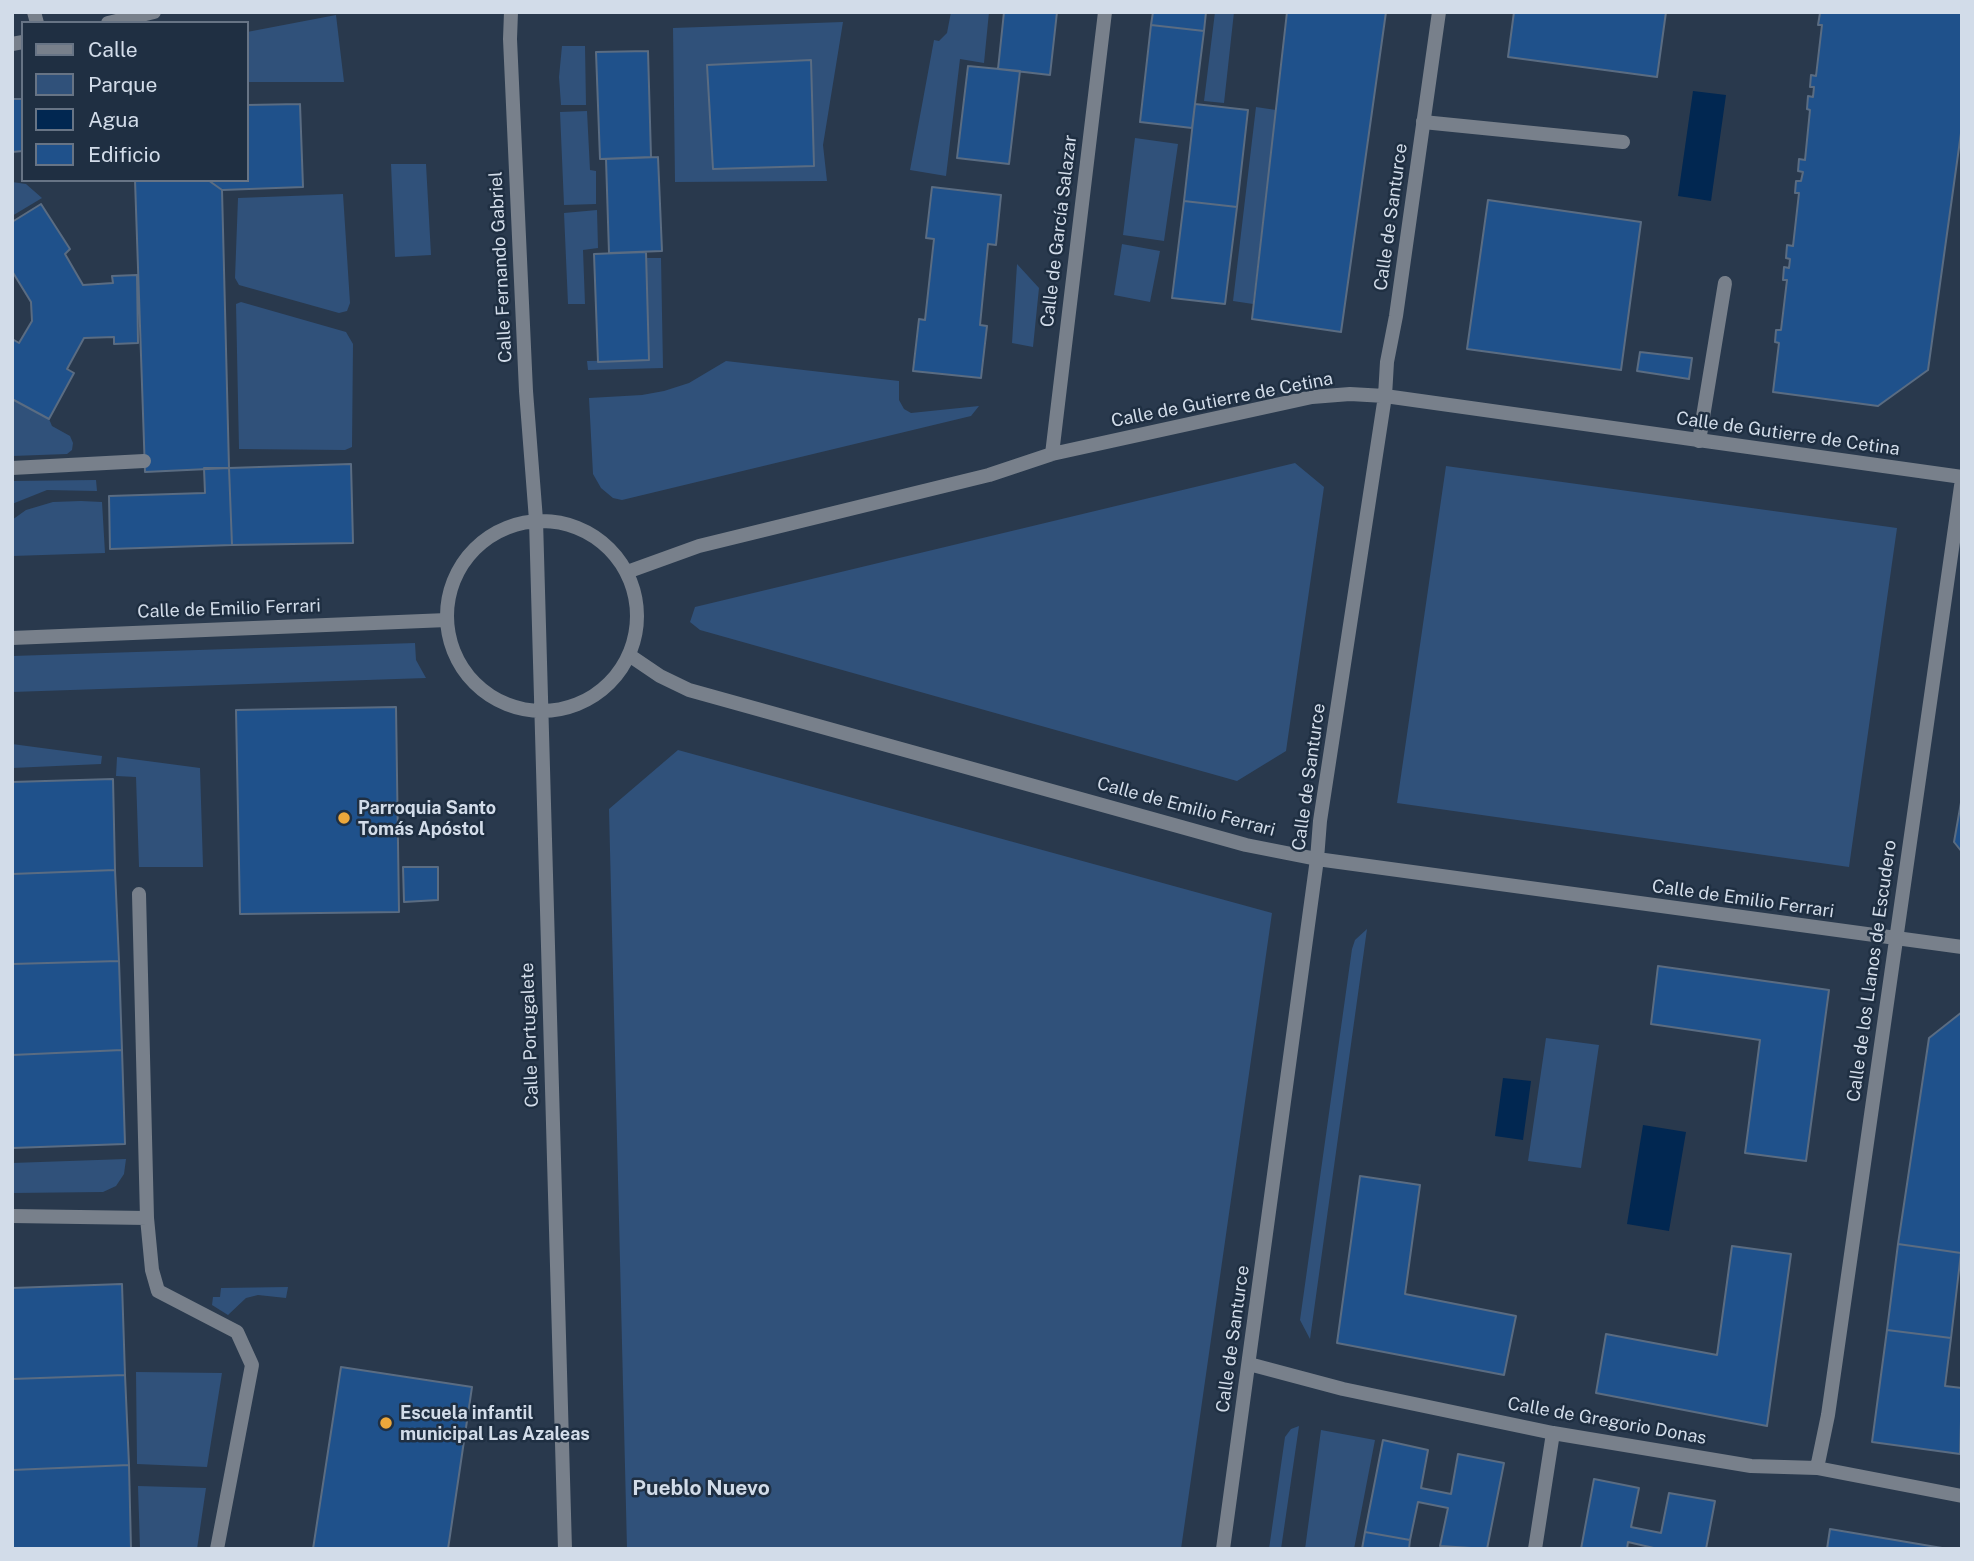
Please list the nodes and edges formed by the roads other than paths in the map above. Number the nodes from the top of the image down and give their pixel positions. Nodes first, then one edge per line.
1 (154, 12) edge
2 (511, 12) edge
3 (1105, 12) edge
4 (1438, 12) edge
5 (116, 21) edge
6 (1423, 122) junction
7 (1623, 142) dead end
8 (1725, 283) dead end
9 (1385, 396) junction
10 (1699, 441) junction
11 (1052, 454) junction
12 (144, 461) dead end
13 (12, 468) edge
14 (1962, 478) edge
15 (536, 520) junction
16 (627, 572) junction
17 (447, 620) junction
18 (12, 638) edge
19 (629, 655) junction
20 (543, 711) junction
21 (1317, 859) junction
22 (139, 894) dead end
23 (1897, 937) junction
24 (1962, 947) edge
25 (12, 1216) edge
26 (147, 1218) junction
27 (1250, 1364) junction
28 (1553, 1433) junction
29 (1817, 1468) junction
30 (1962, 1496) edge
31 (217, 1549) edge
32 (565, 1549) edge
33 (1223, 1549) edge
34 (1535, 1549) edge

1 - 5 street
2 - 15 street, Calle Fernando Gabriel
3 - 11 street, Calle de García Salazar
4 - 6 street, Calle de Santurce
6 - 7 street
6 - 9 street, Calle de Santurce
8 - 10 street
9 - 10 street, Calle de Gutierre de Cetina
9 - 11 street, Calle de Gutierre de Cetina
9 - 21 street, Calle de Santurce
10 - 14 street, Calle de Gutierre de Cetina
11 - 16 street, Calle de Gutierre de Cetina
12 - 13 street
14 - 23 street, Calle de los Llanos de Escudero
15 - 16 street
15 - 17 street
15 - 20 street, Calle Portugalete
16 - 19 street
17 - 18 street, Calle de Emilio Ferrari
17 - 20 street
19 - 20 street
19 - 21 street, Calle de Emilio Ferrari
20 - 32 street, Calle Portugalete
21 - 23 street, Calle de Emilio Ferrari
21 - 27 street, Calle de Santurce
22 - 26 street
23 - 24 street, Calle de Emilio Ferrari
23 - 29 street, Calle de los Llanos de Escudero
25 - 26 street
26 - 31 street
27 - 28 street, Calle de Gregorio Donas
27 - 33 street, Calle de Santurce
28 - 29 street, Calle de Gregorio Donas
28 - 34 street
29 - 30 street, Calle de Gregorio Donas

